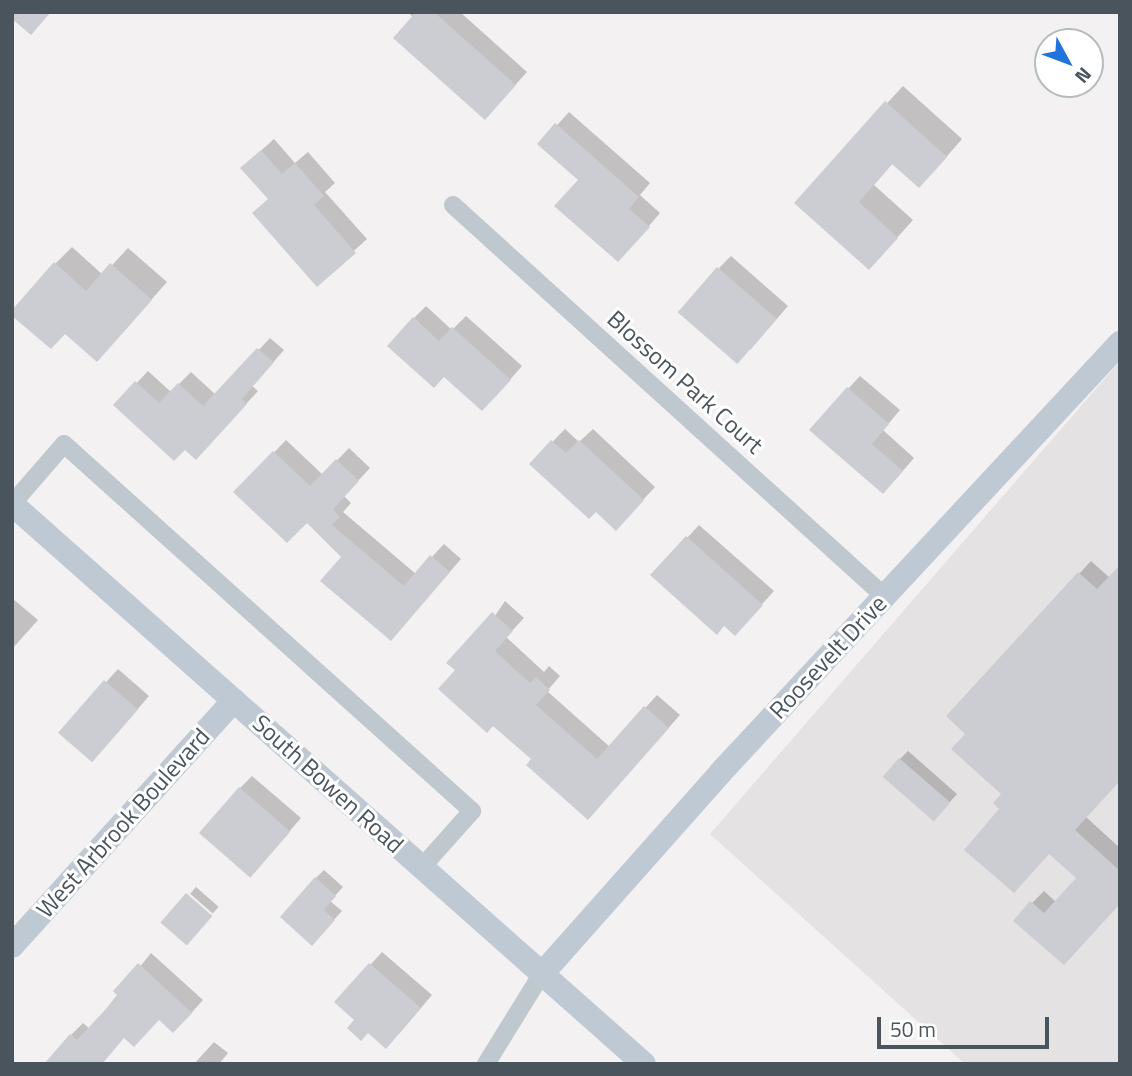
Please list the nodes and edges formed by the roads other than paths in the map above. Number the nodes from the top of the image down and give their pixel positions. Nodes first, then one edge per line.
1 (453, 205) dead end
2 (1120, 343) edge
3 (12, 504) edge
4 (884, 596) junction
5 (234, 700) junction
6 (421, 868) junction
7 (12, 946) edge
8 (541, 975) junction
9 (486, 1064) edge
10 (644, 1064) edge

1 - 4 street, Blossom Park Court
2 - 4 street, Roosevelt Drive
3 - 5 street, South Bowen Road
3 - 6 street
4 - 8 street, Roosevelt Drive
5 - 6 street, South Bowen Road
5 - 7 street, West Arbrook Boulevard
6 - 8 street, South Bowen Road
8 - 9 street
8 - 10 street, South Bowen Road

